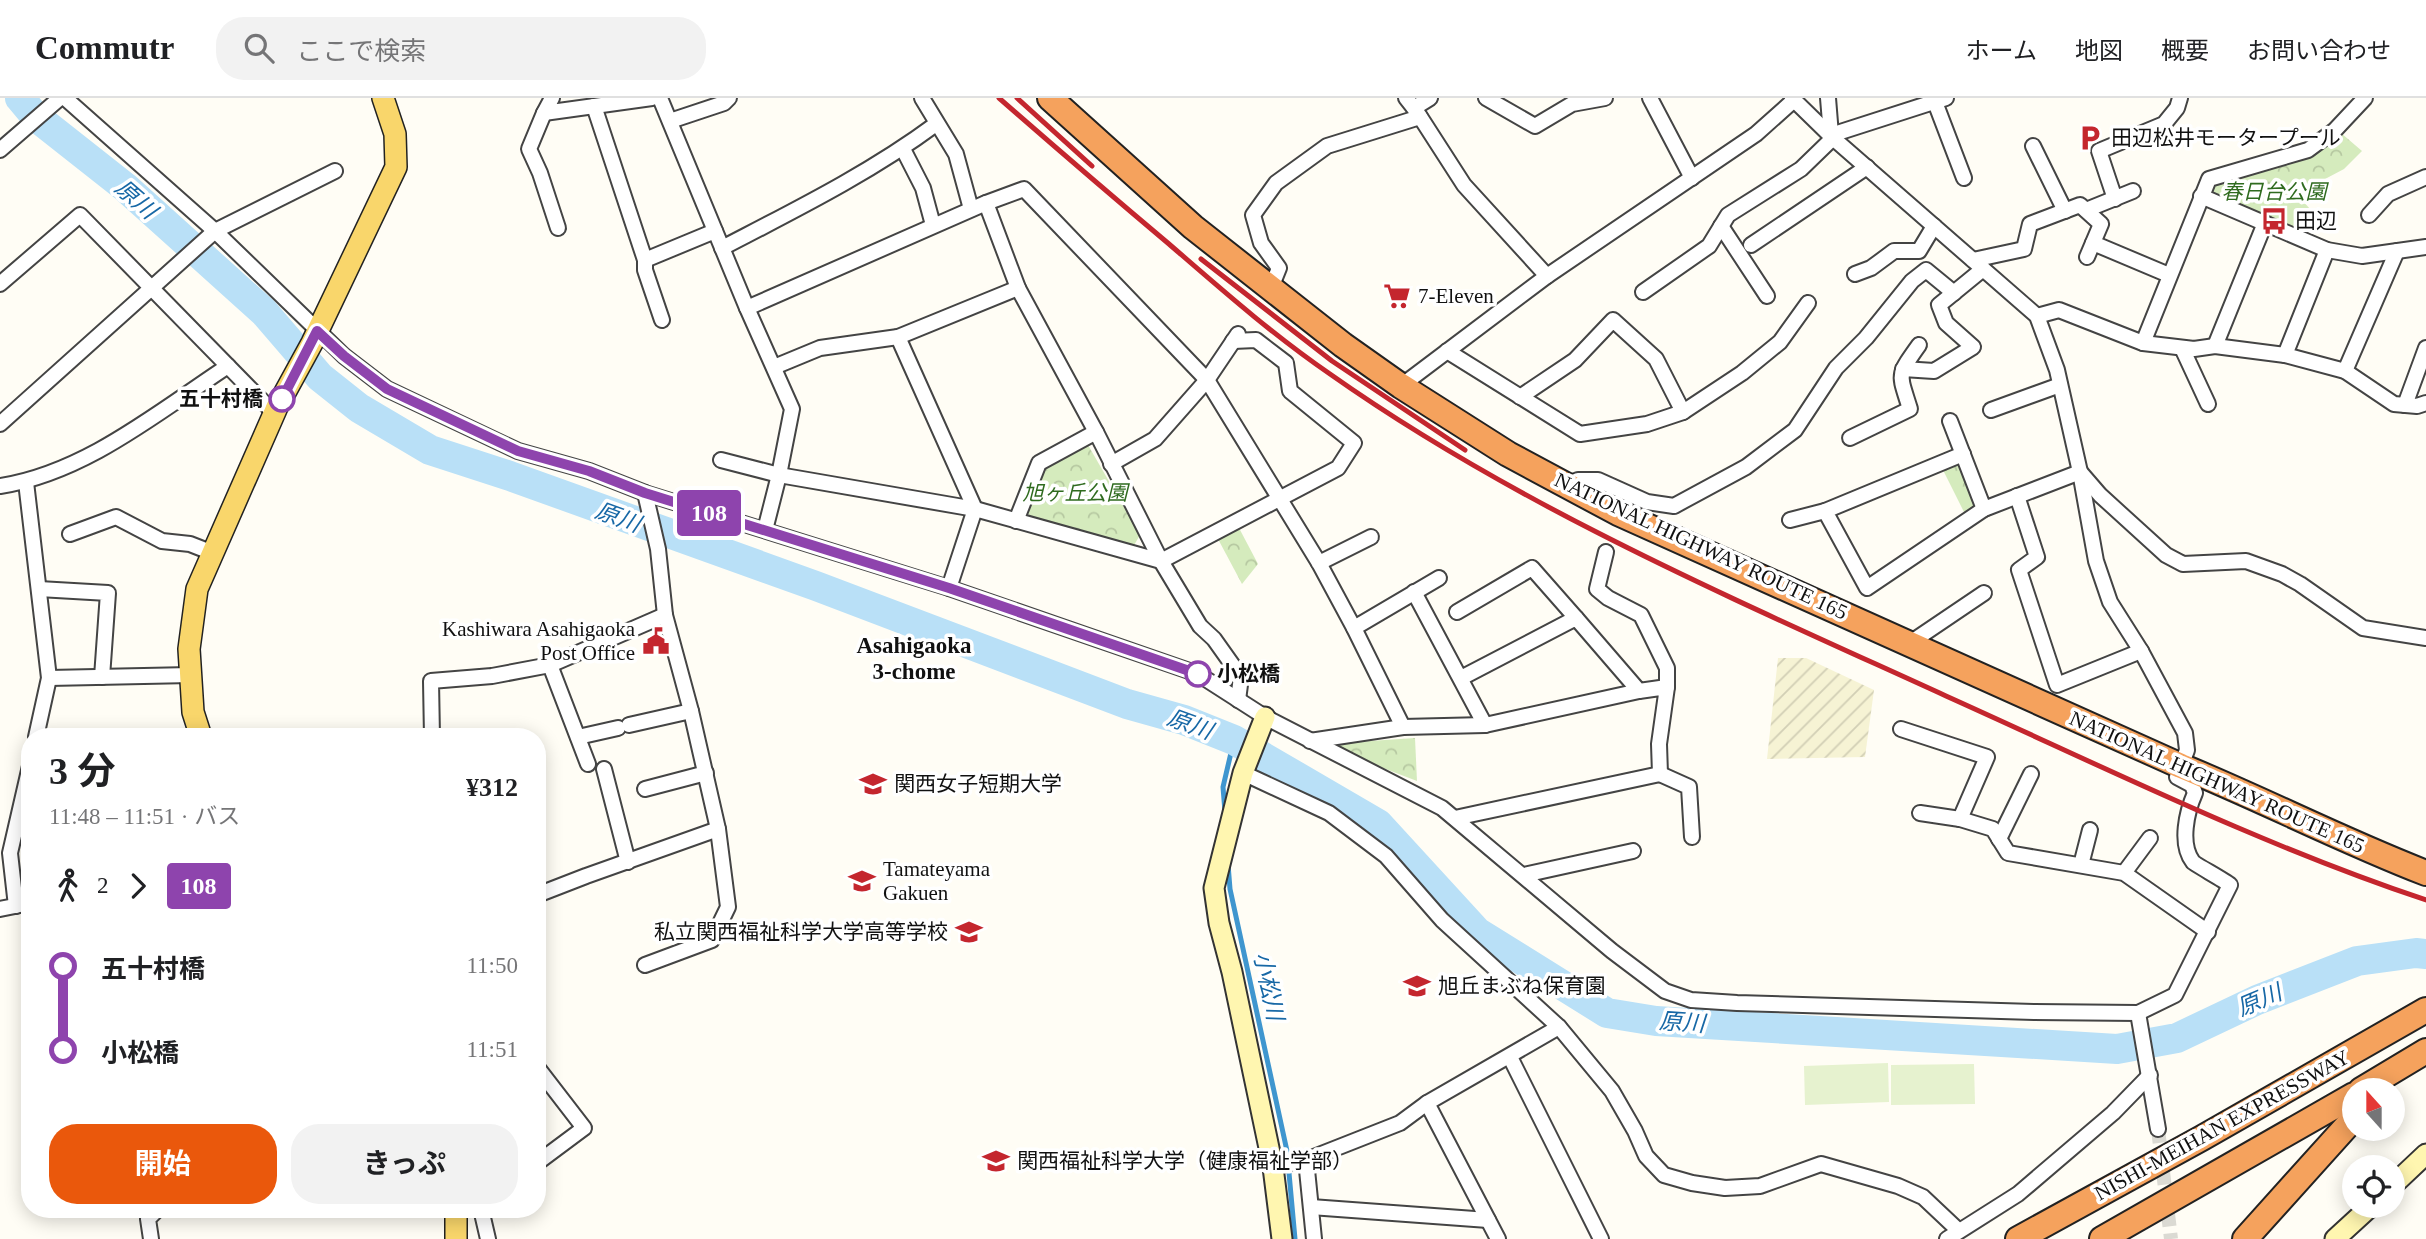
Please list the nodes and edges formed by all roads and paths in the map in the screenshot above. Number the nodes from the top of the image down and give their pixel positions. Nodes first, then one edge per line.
1 (383, 98) edge
2 (552, 98) edge
3 (652, 98) edge
4 (660, 98) edge
5 (729, 98) edge
6 (922, 98) edge
7 (1050, 98) edge
8 (1430, 98) edge
9 (1486, 98) edge
10 (1605, 98) edge
11 (1828, 98) edge
12 (2180, 98) edge
13 (2365, 98) edge
14 (1652, 99) edge
15 (1793, 99) edge
16 (1940, 100) edge
17 (58, 101) edge
18 (594, 106) junction
19 (1413, 108) edge
20 (544, 113) junction
21 (670, 121) junction
22 (936, 124) junction
23 (1832, 136) junction
24 (2033, 146) dead end
25 (903, 149) junction
26 (0, 150) edge
27 (1867, 167) junction
28 (335, 171) dead end
29 (2426, 177) edge
30 (1692, 178) junction
31 (1964, 178) dead end
32 (2133, 191) dead end
33 (2201, 196) junction
34 (2115, 199) junction
35 (986, 203) junction
36 (971, 209) junction
37 (2086, 210) junction
38 (2065, 211) junction
39 (2369, 215) dead end
40 (2264, 223) junction
41 (933, 225) junction
42 (1721, 226) junction
43 (1934, 226) junction
44 (558, 228) dead end
45 (715, 231) junction
46 (210, 235) junction
47 (2093, 243) junction
48 (1751, 245) dead end
49 (2426, 247) edge
50 (722, 248) junction
51 (2327, 250) junction
52 (2397, 251) junction
53 (2087, 257) dead end
54 (645, 260) junction
55 (1978, 264) junction
56 (1855, 274) dead end
57 (2169, 275) junction
58 (1547, 276) junction
59 (0, 284) edge
60 (150, 288) junction
61 (1018, 288) junction
62 (1270, 288) junction
63 (1643, 292) dead end
64 (1954, 293) junction
65 (1767, 296) dead end
66 (1808, 303) dead end
67 (747, 308) junction
68 (2037, 316) junction
69 (662, 320) dead end
70 (315, 337) junction
71 (898, 337) junction
72 (2143, 343) junction
73 (1919, 345) dead end
74 (2215, 346) junction
75 (2182, 348) junction
76 (2426, 348) edge
77 (1447, 351) junction
78 (2285, 355) junction
79 (228, 366) junction
80 (774, 367) junction
81 (1903, 369) junction
82 (2345, 372) junction
83 (1207, 380) junction
84 (2060, 385) junction
85 (1401, 386) junction
86 (1520, 397) junction
87 (2426, 403) edge
88 (2208, 404) dead end
89 (2405, 405) junction
90 (276, 410) junction
91 (1991, 410) dead end
92 (1683, 412) junction
93 (1950, 421) dead end
94 (0, 424) edge
95 (1096, 432) junction
96 (1850, 438) dead end
97 (1963, 454) junction
98 (721, 460) dead end
99 (1111, 464) junction
100 (2080, 472) junction
101 (779, 474) junction
102 (26, 482) junction
103 (1566, 485) junction
104 (0, 486) edge
105 (2017, 496) junction
106 (1281, 499) junction
107 (648, 501) junction
108 (975, 509) junction
109 (1984, 509) junction
110 (1825, 510) junction
111 (1790, 520) dead end
112 (1016, 521) junction
113 (765, 530) junction
114 (70, 534) dead end
115 (1371, 537) dead end
116 (1606, 552) dead end
117 (213, 553) junction
118 (1161, 561) junction
119 (1319, 563) junction
120 (1439, 578) dead end
121 (949, 588) junction
122 (39, 589) junction
123 (1414, 592) junction
124 (1984, 593) dead end
125 (1457, 612) dead end
126 (665, 615) junction
127 (1576, 618) junction
128 (1354, 628) junction
129 (2426, 638) edge
130 (1910, 643) junction
131 (2141, 651) junction
132 (550, 665) junction
133 (191, 675) junction
134 (102, 677) junction
135 (50, 678) junction
136 (1461, 678) junction
137 (1667, 687) junction
138 (1639, 691) junction
139 (1238, 700) junction
140 (691, 711) junction
141 (1263, 723) junction
142 (1485, 725) junction
143 (1403, 727) junction
144 (38, 728) edge
145 (198, 728) edge
146 (432, 728) edge
147 (1901, 729) dead end
148 (578, 737) junction
149 (1310, 741) junction
150 (588, 764) dead end
151 (2181, 766) junction
152 (604, 769) dead end
153 (1245, 769) junction
154 (706, 773) junction
155 (1660, 774) junction
156 (2031, 774) dead end
157 (645, 789) dead end
158 (21, 805) edge
159 (1920, 813) dead end
160 (1455, 818) junction
161 (1960, 819) junction
162 (718, 829) junction
163 (2090, 830) dead end
164 (1692, 837) dead end
165 (2150, 838) dead end
166 (1999, 839) junction
167 (1633, 851) dead end
168 (628, 862) junction
169 (2081, 866) junction
170 (2124, 873) junction
171 (2426, 873) edge
172 (1524, 875) junction
173 (546, 892) edge
174 (21, 897) edge
175 (21, 905) edge
176 (0, 909) edge
177 (2207, 932) junction
178 (645, 965) dead end
179 (2426, 1010) edge
180 (2139, 1018) junction
181 (1559, 1027) junction
182 (2426, 1051) edge
183 (1510, 1057) junction
184 (2398, 1069) junction
185 (2150, 1075) junction
186 (2382, 1078) edge
187 (2390, 1078) edge
188 (546, 1079) edge
189 (2342, 1101) edge
190 (1427, 1103) junction
191 (2158, 1129) tunnel mouth
192 (2342, 1131) edge
193 (2426, 1154) edge
194 (546, 1156) edge
195 (1306, 1160) junction
196 (1273, 1167) junction
197 (2405, 1174) edge
198 (1311, 1207) junction
199 (149, 1218) edge
200 (456, 1218) edge
201 (483, 1218) edge
202 (2358, 1218) edge
203 (1488, 1220) junction
204 (1952, 1235) edge
205 (151, 1239) edge
206 (456, 1239) edge
207 (488, 1239) edge
208 (1282, 1239) edge
209 (1314, 1239) edge
210 (1498, 1239) edge
211 (1601, 1239) edge
212 (2018, 1239) edge
213 (2102, 1239) edge
214 (2245, 1239) edge
215 (2335, 1239) edge

1 - 70 main road
2 - 20 street
3 - 18 street
4 - 21 street
5 - 21 street
6 - 22 street
7 - 62 highway, NATIONAL HIGHWAY ROUTE 165
8 - 19 street
9 - 10 street
11 - 23 street
12 - 34 street
13 - 33 street
14 - 30 street
15 - 23 street
15 - 30 street
16 - 23 street
16 - 31 street
17 - 26 street
17 - 46 street
18 - 20 street
18 - 54 street
19 - 58 street
19 - 62 street
20 - 44 street
21 - 45 street
22 - 25 street
22 - 36 street
23 - 27 street
23 - 42 street
24 - 38 street
25 - 41 street
25 - 50 street
27 - 43 street
27 - 48 street
28 - 46 street
29 - 39 street
30 - 58 street
32 - 34 street
33 - 40 street
33 - 57 street
34 - 37 street
35 - 36 street
35 - 61 street
35 - 83 street
36 - 41 street
37 - 38 street
37 - 47 street
38 - 55 street
40 - 51 street
40 - 74 street
41 - 67 street
42 - 63 street
42 - 65 street
43 - 55 street
43 - 56 street
45 - 50 street
45 - 54 street
46 - 60 street
46 - 70 street
47 - 53 street
47 - 57 street
49 - 52 street
50 - 67 street
51 - 52 street
51 - 78 street
52 - 82 street
54 - 69 street
55 - 64 street
55 - 68 street
57 - 72 street
58 - 77 street
59 - 60 street
60 - 79 street
60 - 94 street
61 - 71 street
61 - 95 street
62 - 85 highway, NATIONAL HIGHWAY ROUTE 165
64 - 81 street
64 - 103 street
66 - 92 street
67 - 80 street
68 - 72 street
68 - 84 street
70 - 90 main road
70 - 107 street
71 - 80 street
71 - 108 street
72 - 75 street
73 - 81 street
74 - 75 street
74 - 78 street
75 - 88 street
76 - 89 street
77 - 85 street
77 - 86 street
78 - 82 street
79 - 90 street
79 - 102 street
80 - 101 street
81 - 96 street
82 - 89 street
83 - 99 street
83 - 106 street
83 - 106 street
84 - 91 street
84 - 100 street
85 - 103 highway, NATIONAL HIGHWAY ROUTE 165
86 - 92 street
86 - 92 street
87 - 89 street
90 - 117 main road
93 - 97 street
95 - 99 street
95 - 112 street
97 - 109 street
97 - 110 street
98 - 101 street
99 - 118 street
100 - 105 street
100 - 129 street
100 - 131 street
101 - 108 street
101 - 113 street
102 - 104 street
102 - 122 street
103 - 130 highway, NATIONAL HIGHWAY ROUTE 165
105 - 109 street
105 - 131 street
106 - 118 street
106 - 119 street
107 - 113 street
107 - 126 street
108 - 112 street
108 - 121 street
109 - 110 street
110 - 111 street
112 - 118 street
113 - 121 street
114 - 117 street
115 - 119 street
116 - 137 street
117 - 133 main road
118 - 139 street
119 - 128 street
120 - 123 street
121 - 139 street
122 - 134 street
122 - 135 street
123 - 128 street
123 - 136 street
124 - 130 street
125 - 127 street
126 - 132 street
126 - 140 street
127 - 136 street
127 - 138 street
128 - 143 street
130 - 151 highway, NATIONAL HIGHWAY ROUTE 165
131 - 151 street
132 - 146 street
132 - 148 street
133 - 134 street
133 - 145 main road
134 - 135 street
135 - 144 street
136 - 142 street
137 - 138 street
137 - 155 street
138 - 142 street
139 - 141 street
140 - 148 street
140 - 154 street
141 - 149 street
141 - 153 street
142 - 143 street
143 - 149 street
147 - 161 street
148 - 150 street
149 - 160 street
151 - 171 highway, NATIONAL HIGHWAY ROUTE 165
151 - 177 street
152 - 168 street
153 - 181 street
153 - 196 street
154 - 157 street
154 - 162 street
155 - 160 street
155 - 164 street
156 - 166 street
158 - 174 street
159 - 161 street
160 - 172 street
161 - 166 street
162 - 168 street
162 - 178 street
163 - 169 street
165 - 170 street
166 - 169 street
167 - 172 street
168 - 173 street
169 - 170 street
170 - 177 street
172 - 180 street
175 - 176 street
177 - 180 street
179 - 212 highway, NISHI-MEIHAN EXPRESSWAY
180 - 185 street
181 - 183 street
181 - 204 street
182 - 184 highway, NISHI-MEIHAN EXPRESSWAY
183 - 190 street
183 - 211 street
184 - 186 highway, NISHI-MEIHAN EXPRESSWAY
184 - 187 highway
185 - 191 street
185 - 204 street
188 - 194 street
189 - 213 highway, NISHI-MEIHAN EXPRESSWAY
190 - 195 street
190 - 203 street
192 - 214 highway
193 - 197 street
195 - 196 street
195 - 198 street
196 - 208 street
198 - 203 street
198 - 209 street
199 - 205 street
200 - 206 main road
201 - 207 street
202 - 215 street
203 - 210 street

